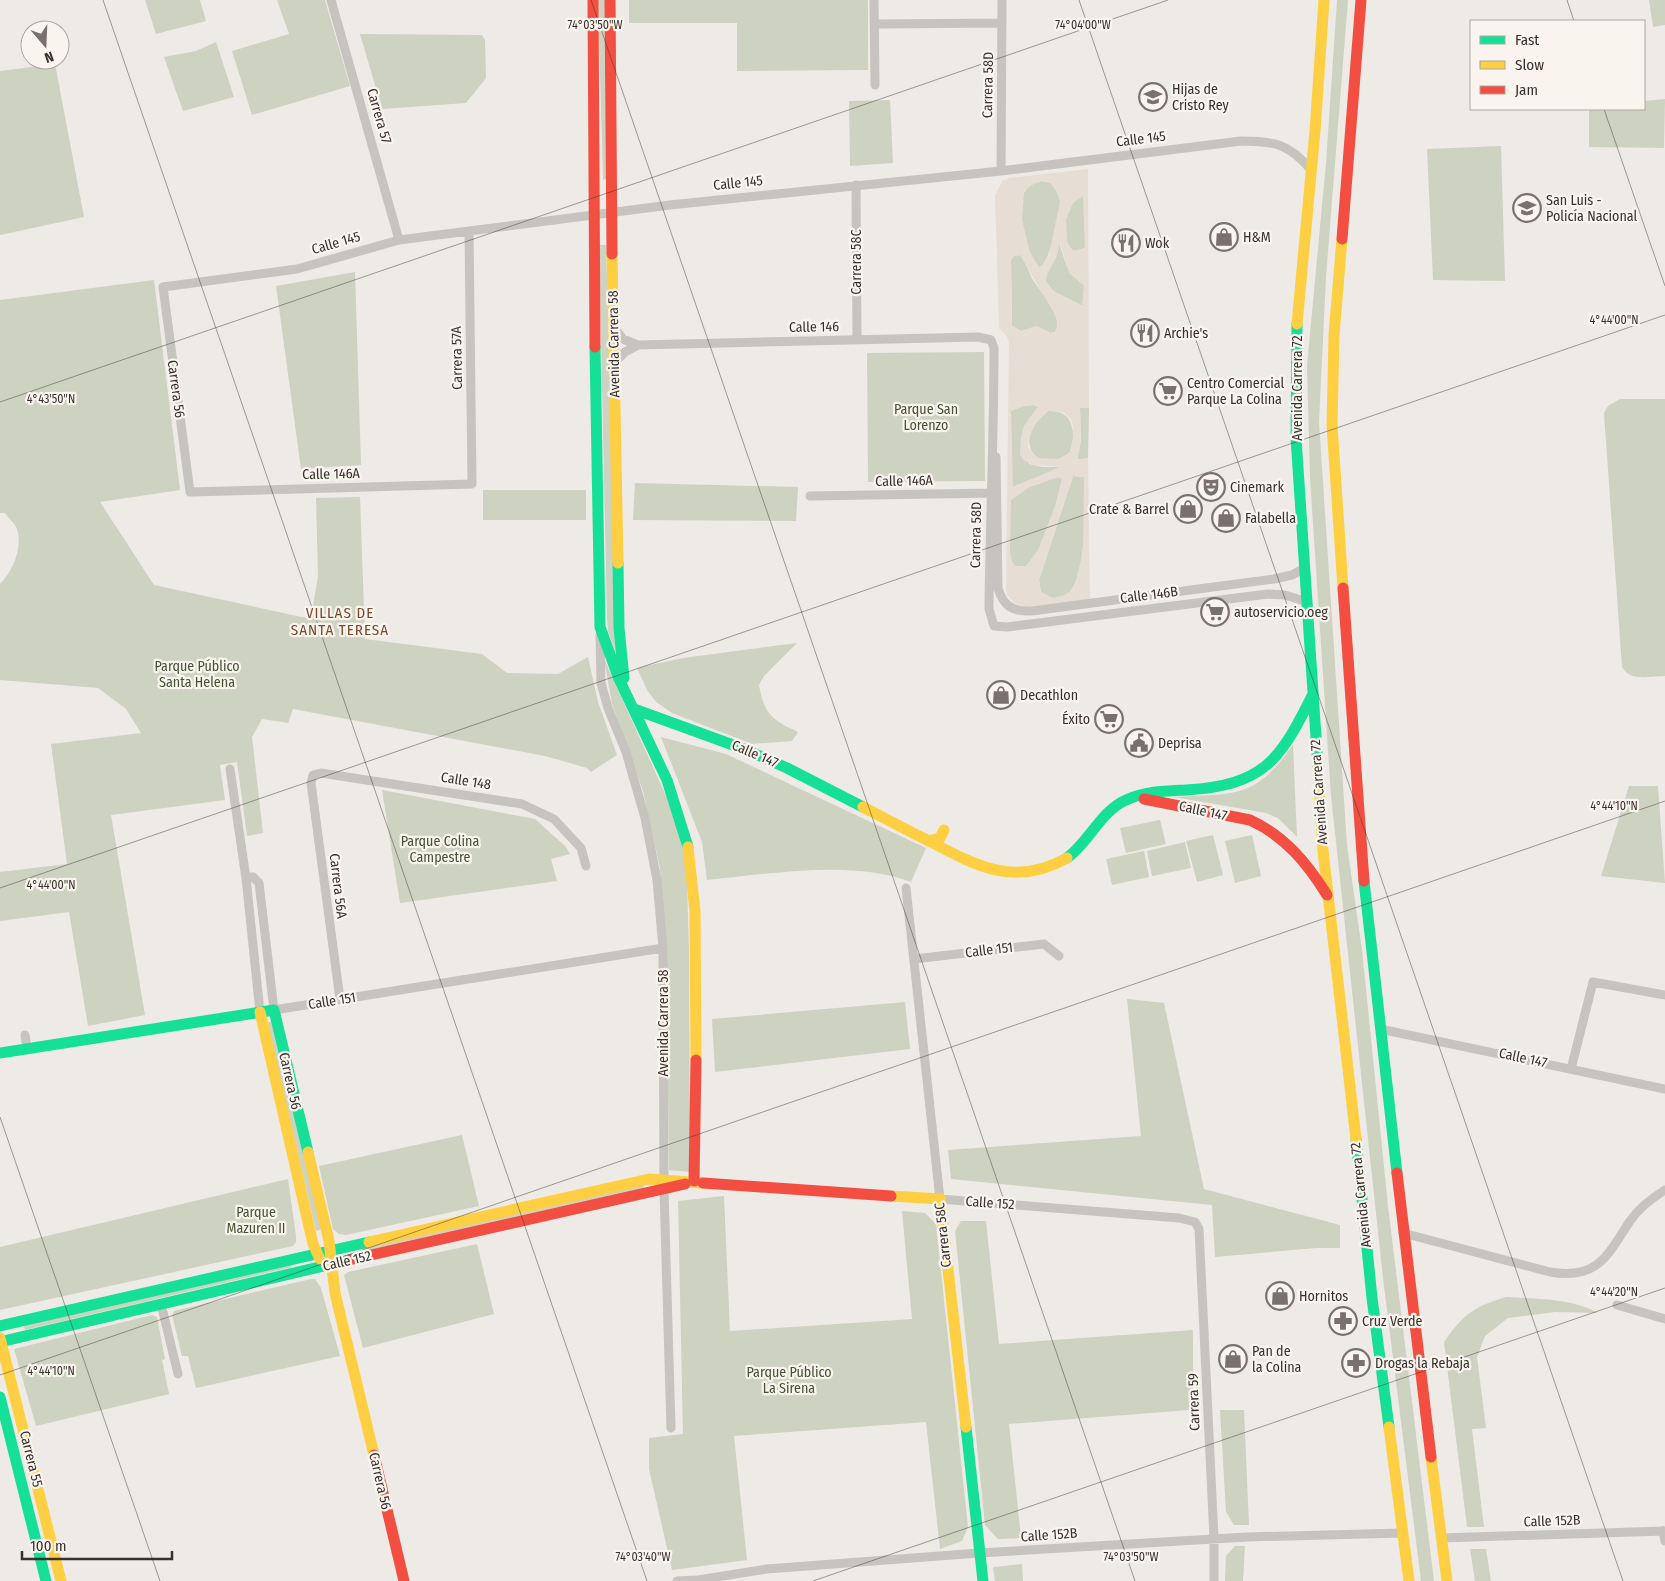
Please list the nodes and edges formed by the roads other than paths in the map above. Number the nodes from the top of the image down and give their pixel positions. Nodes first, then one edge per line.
1 (332, 0) edge
2 (593, 0) edge
3 (610, 0) edge
4 (874, 0) edge
5 (1002, 0) edge
6 (1324, 0) edge
7 (1362, 0) edge
8 (1002, 23) junction
9 (874, 24) junction
10 (875, 85) dead end
11 (1311, 170) junction
12 (1001, 171) junction
13 (856, 185) junction
14 (611, 213) junction
15 (594, 215) junction
16 (469, 231) junction
17 (400, 240) junction
18 (163, 287) joint
19 (613, 326) junction
20 (857, 340) junction
21 (991, 340) joint
22 (638, 345) junction
23 (614, 363) junction
24 (472, 484) joint
25 (190, 492) joint
26 (994, 493) junction
27 (810, 496) dead end
28 (1305, 568) junction
29 (1240, 584) junction
30 (1242, 597) junction
31 (1307, 602) junction
32 (1008, 606) joint
33 (994, 626) joint
34 (600, 627) junction
35 (625, 688) junction
36 (1313, 694) junction
37 (634, 709) junction
38 (230, 769) dead end
39 (313, 775) joint
40 (1134, 797) junction
41 (871, 810) junction
42 (942, 834) junction
43 (928, 841) junction
44 (586, 866) dead end
45 (1002, 872) junction
46 (246, 878) junction
47 (906, 888) dead end
48 (1328, 897) junction
49 (663, 948) junction
50 (1059, 956) dead end
51 (914, 959) junction
52 (1665, 994) edge
53 (340, 1000) junction
54 (274, 1010) junction
55 (260, 1012) junction
56 (1380, 1030) junction
57 (25, 1035) dead end
58 (27, 1049) junction
59 (0, 1053) edge
60 (1571, 1069) junction
61 (1665, 1089) edge
62 (694, 1181) junction
63 (664, 1184) junction
64 (1665, 1190) edge
65 (940, 1200) junction
66 (1195, 1222) joint
67 (1404, 1233) junction
68 (330, 1250) junction
69 (317, 1253) junction
70 (327, 1265) junction
71 (161, 1304) junction
72 (1617, 1305) dead end
73 (1665, 1319) edge
74 (0, 1326) edge
75 (1, 1340) edge
76 (178, 1374) dead end
77 (0, 1397) edge
78 (671, 1428) dead end
79 (1664, 1531) edge
80 (1402, 1533) junction
81 (1214, 1538) junction
82 (1441, 1538) junction
83 (1665, 1542) edge
84 (979, 1553) junction
85 (46, 1581) edge
86 (61, 1581) edge
87 (404, 1581) edge
88 (677, 1581) edge
89 (697, 1581) edge
90 (982, 1581) edge
91 (1214, 1581) edge
92 (1409, 1581) edge
93 (1447, 1581) edge

1 - 17 street, Carrera 57
2 - 15 main road, Avenida Carrera 58
3 - 14 main road, Avenida Carrera 58
4 - 9 street
5 - 8 street, Carrera 58D
6 - 11 main road, Avenida Carrera 72
7 - 56 main road
8 - 9 street
8 - 12 street, Carrera 58D
9 - 10 street
11 - 12 street, Calle 145
11 - 28 main road, Avenida Carrera 72
12 - 13 street, Calle 145
13 - 14 street, Calle 145
13 - 20 street, Carrera 58C
14 - 15 street, Calle 145
14 - 19 main road, Avenida Carrera 58
15 - 16 street, Calle 145
15 - 34 main road, Avenida Carrera 58
16 - 17 street, Calle 145
16 - 24 street, Carrera 57A
17 - 18 street, Calle 145
18 - 25 street, Carrera 56
19 - 22 street
19 - 23 main road, Avenida Carrera 58
20 - 21 street, Calle 146
20 - 22 street, Calle 146
21 - 26 street, Carrera 58D
22 - 23 street
23 - 35 main road, Avenida Carrera 58
24 - 25 street, Calle 146A
26 - 27 street, Calle 146A
26 - 32 street, Carrera 58D
26 - 33 street, Carrera 58D
28 - 29 street, Calle 146B
28 - 31 main road, Avenida Carrera 72
29 - 30 street
29 - 32 street, Calle 146B
30 - 31 street, Calle 146B
30 - 33 street, Calle 146B
31 - 36 main road, Avenida Carrera 72
34 - 35 main road, Avenida Carrera 58
34 - 49 street, Avenida Carrera 58
35 - 37 main road, Avenida Carrera 58
36 - 40 main road, Calle 147
36 - 48 main road, Avenida Carrera 72
37 - 41 main road, Calle 147
37 - 62 main road, Avenida Carrera 58
38 - 46 street, Carrera 56
39 - 44 street, Calle 148
39 - 53 street, Carrera 56A
40 - 45 main road, Calle 147
40 - 48 main road, Calle 147
41 - 42 main road, Calle 147
41 - 43 main road, Calle 147
42 - 43 main road
42 - 45 main road, Calle 147
43 - 45 main road, Calle 147
46 - 54 street, Carrera 56
46 - 55 street, Carrera 56
47 - 51 street, Carrera 58C
48 - 80 main road, Avenida Carrera 72
49 - 53 street, Calle 151
49 - 63 street, Avenida Carrera 58
50 - 51 street, Calle 151
51 - 65 street, Carrera 58C
52 - 60 street
53 - 54 street, Calle 151
54 - 55 main road, Calle 151
54 - 68 main road, Carrera 56
55 - 58 main road, Calle 151
55 - 69 main road, Carrera 56
56 - 60 street, Calle 147
56 - 67 main road
57 - 58 street
58 - 59 main road, Calle 151
60 - 61 street, Calle 147
62 - 63 main road, Calle 152
62 - 65 main road, Calle 152
63 - 68 main road, Calle 152
63 - 70 main road, Calle 152
63 - 78 street, Avenida Carrera 58
64 - 67 street
65 - 66 street, Calle 152
65 - 84 main road, Carrera 58C
66 - 81 street, Carrera 59
67 - 82 main road
68 - 69 main road, Calle 152
68 - 70 main road, Carrera 56
69 - 70 main road, Carrera 56
69 - 74 main road, Calle 152
70 - 71 main road, Calle 152
70 - 87 main road, Carrera 56
71 - 75 main road, Calle 152
71 - 76 street
72 - 73 street
75 - 86 main road, Carrera 55
77 - 85 main road, Carrera 55
79 - 82 street, Calle 152B
79 - 83 street
80 - 81 street, Calle 152B
80 - 92 main road, Avenida Carrera 72
81 - 84 street, Calle 152B
81 - 91 street, Carrera 59
82 - 93 main road
84 - 89 street, Calle 152B
84 - 90 main road, Carrera 58C
88 - 89 street, Calle 152B

